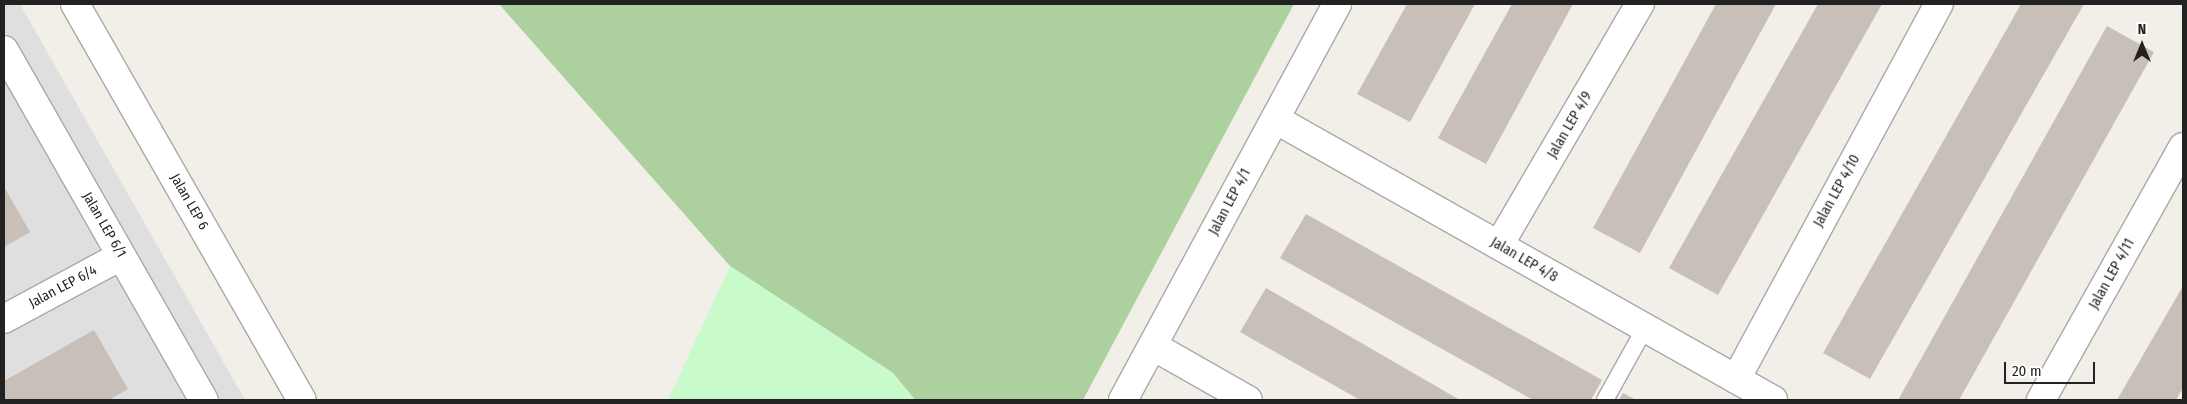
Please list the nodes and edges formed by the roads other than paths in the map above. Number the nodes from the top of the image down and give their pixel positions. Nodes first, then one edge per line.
1 (75, 4) edge
2 (1338, 4) edge
3 (1640, 4) edge
4 (1939, 4) edge
5 (4, 50) edge
6 (1275, 119) junction
7 (2183, 147) edge
8 (1499, 245) junction
9 (122, 256) junction
10 (4, 319) edge
11 (1645, 328) junction
12 (1153, 346) junction
13 (1736, 379) junction
14 (204, 400) edge
15 (302, 400) edge
16 (1123, 400) edge
17 (1248, 400) edge
18 (1605, 400) edge
19 (1773, 400) edge
20 (2040, 400) edge

1 - 15 street, Jalan LEP 6
2 - 6 street, Jalan LEP 4/1
3 - 8 street, Jalan LEP 4/9
4 - 13 street, Jalan LEP 4/10
5 - 9 street, Jalan LEP 6/1
6 - 8 street, Jalan LEP 4/8
6 - 12 street, Jalan LEP 4/1
7 - 20 street, Jalan LEP 4/11
8 - 11 street, Jalan LEP 4/8
9 - 10 street, Jalan LEP 6/4
9 - 14 street, Jalan LEP 6/1
11 - 13 street, Jalan LEP 4/8
11 - 18 lane
12 - 16 street, Jalan LEP 4/1
12 - 17 street
13 - 19 street, Jalan LEP 4/8

